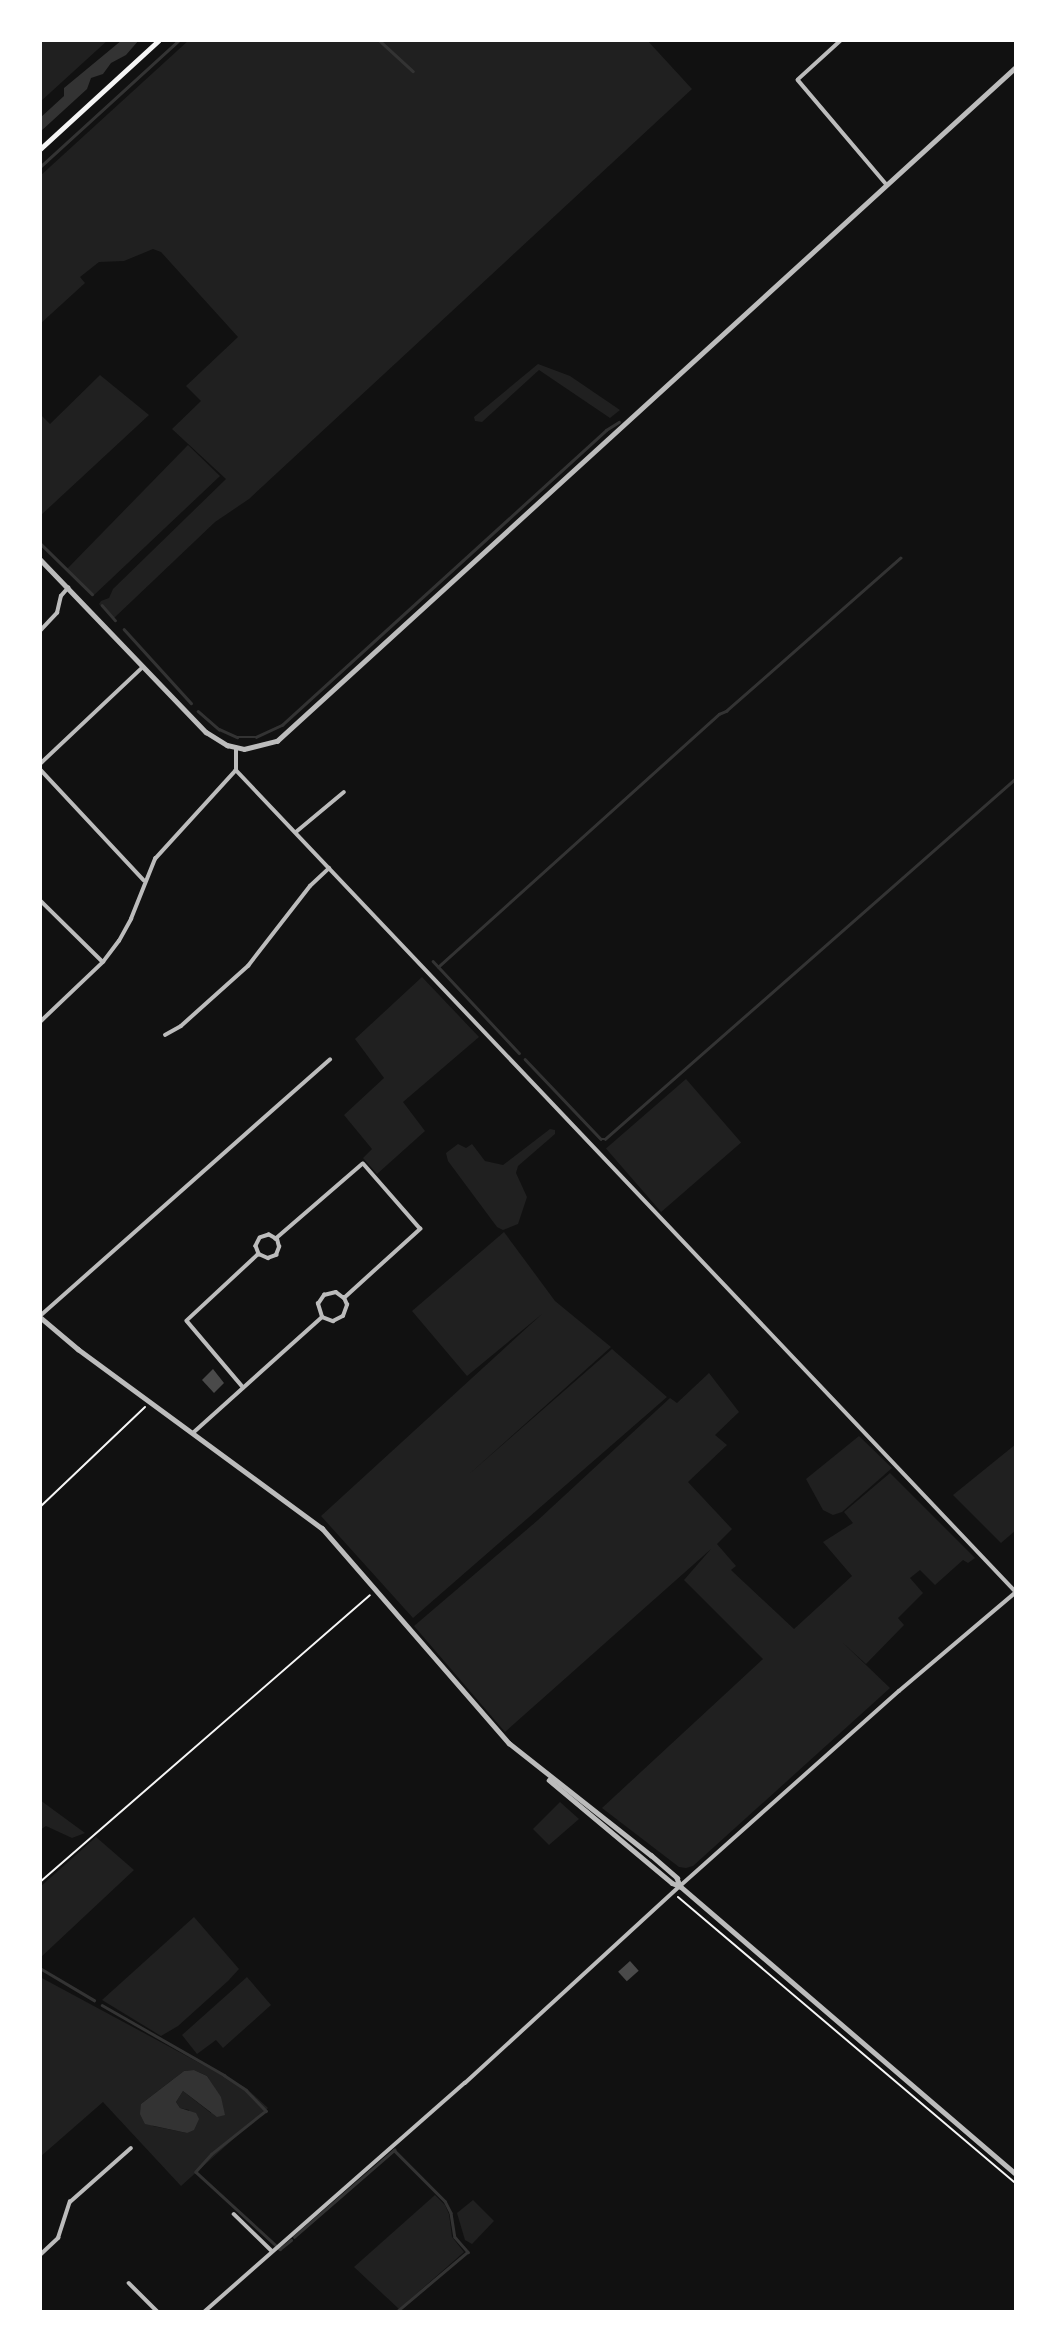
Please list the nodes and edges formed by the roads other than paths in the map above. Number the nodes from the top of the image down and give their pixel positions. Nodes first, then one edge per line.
1 (159, 40) edge
2 (842, 40) edge
3 (1016, 67) edge
4 (40, 149) edge
5 (887, 185) junction
6 (40, 559) edge
7 (68, 587) junction
8 (40, 631) edge
9 (143, 667) junction
10 (236, 748) junction
11 (40, 767) edge
12 (236, 770) junction
13 (344, 792) dead end
14 (296, 832) junction
15 (329, 868) junction
16 (145, 880) junction
17 (40, 900) edge
18 (103, 962) junction
19 (40, 1022) edge
20 (164, 1035) dead end
21 (330, 1059) dead end
22 (276, 1239) junction
23 (259, 1254) junction
24 (344, 1298) junction
25 (40, 1316) edge
26 (322, 1317) junction
27 (243, 1387) junction
28 (194, 1432) junction
29 (1016, 1592) edge
30 (680, 1886) junction
31 (131, 2148) dead end
32 (1016, 2174) edge
33 (234, 2214) dead end
34 (276, 2248) junction
35 (40, 2255) edge
36 (129, 2283) dead end
37 (158, 2312) edge
38 (204, 2312) edge

1 - 4 main road
2 - 5 street
3 - 5 street
5 - 10 street
6 - 7 street
7 - 8 street
7 - 9 street
9 - 10 street
9 - 11 street
10 - 12 street
11 - 16 street
12 - 14 street
12 - 16 street
13 - 14 street
14 - 15 street
15 - 20 street
15 - 29 street
16 - 18 street
17 - 18 street
18 - 19 street
21 - 25 street
22 - 23 street
22 - 23 street
22 - 24 street
23 - 27 street
24 - 26 street
24 - 26 street
25 - 28 street
26 - 27 street
27 - 28 street
28 - 30 street
29 - 30 street
30 - 32 street
30 - 34 street
31 - 35 street
33 - 34 street
34 - 38 street
36 - 37 street

